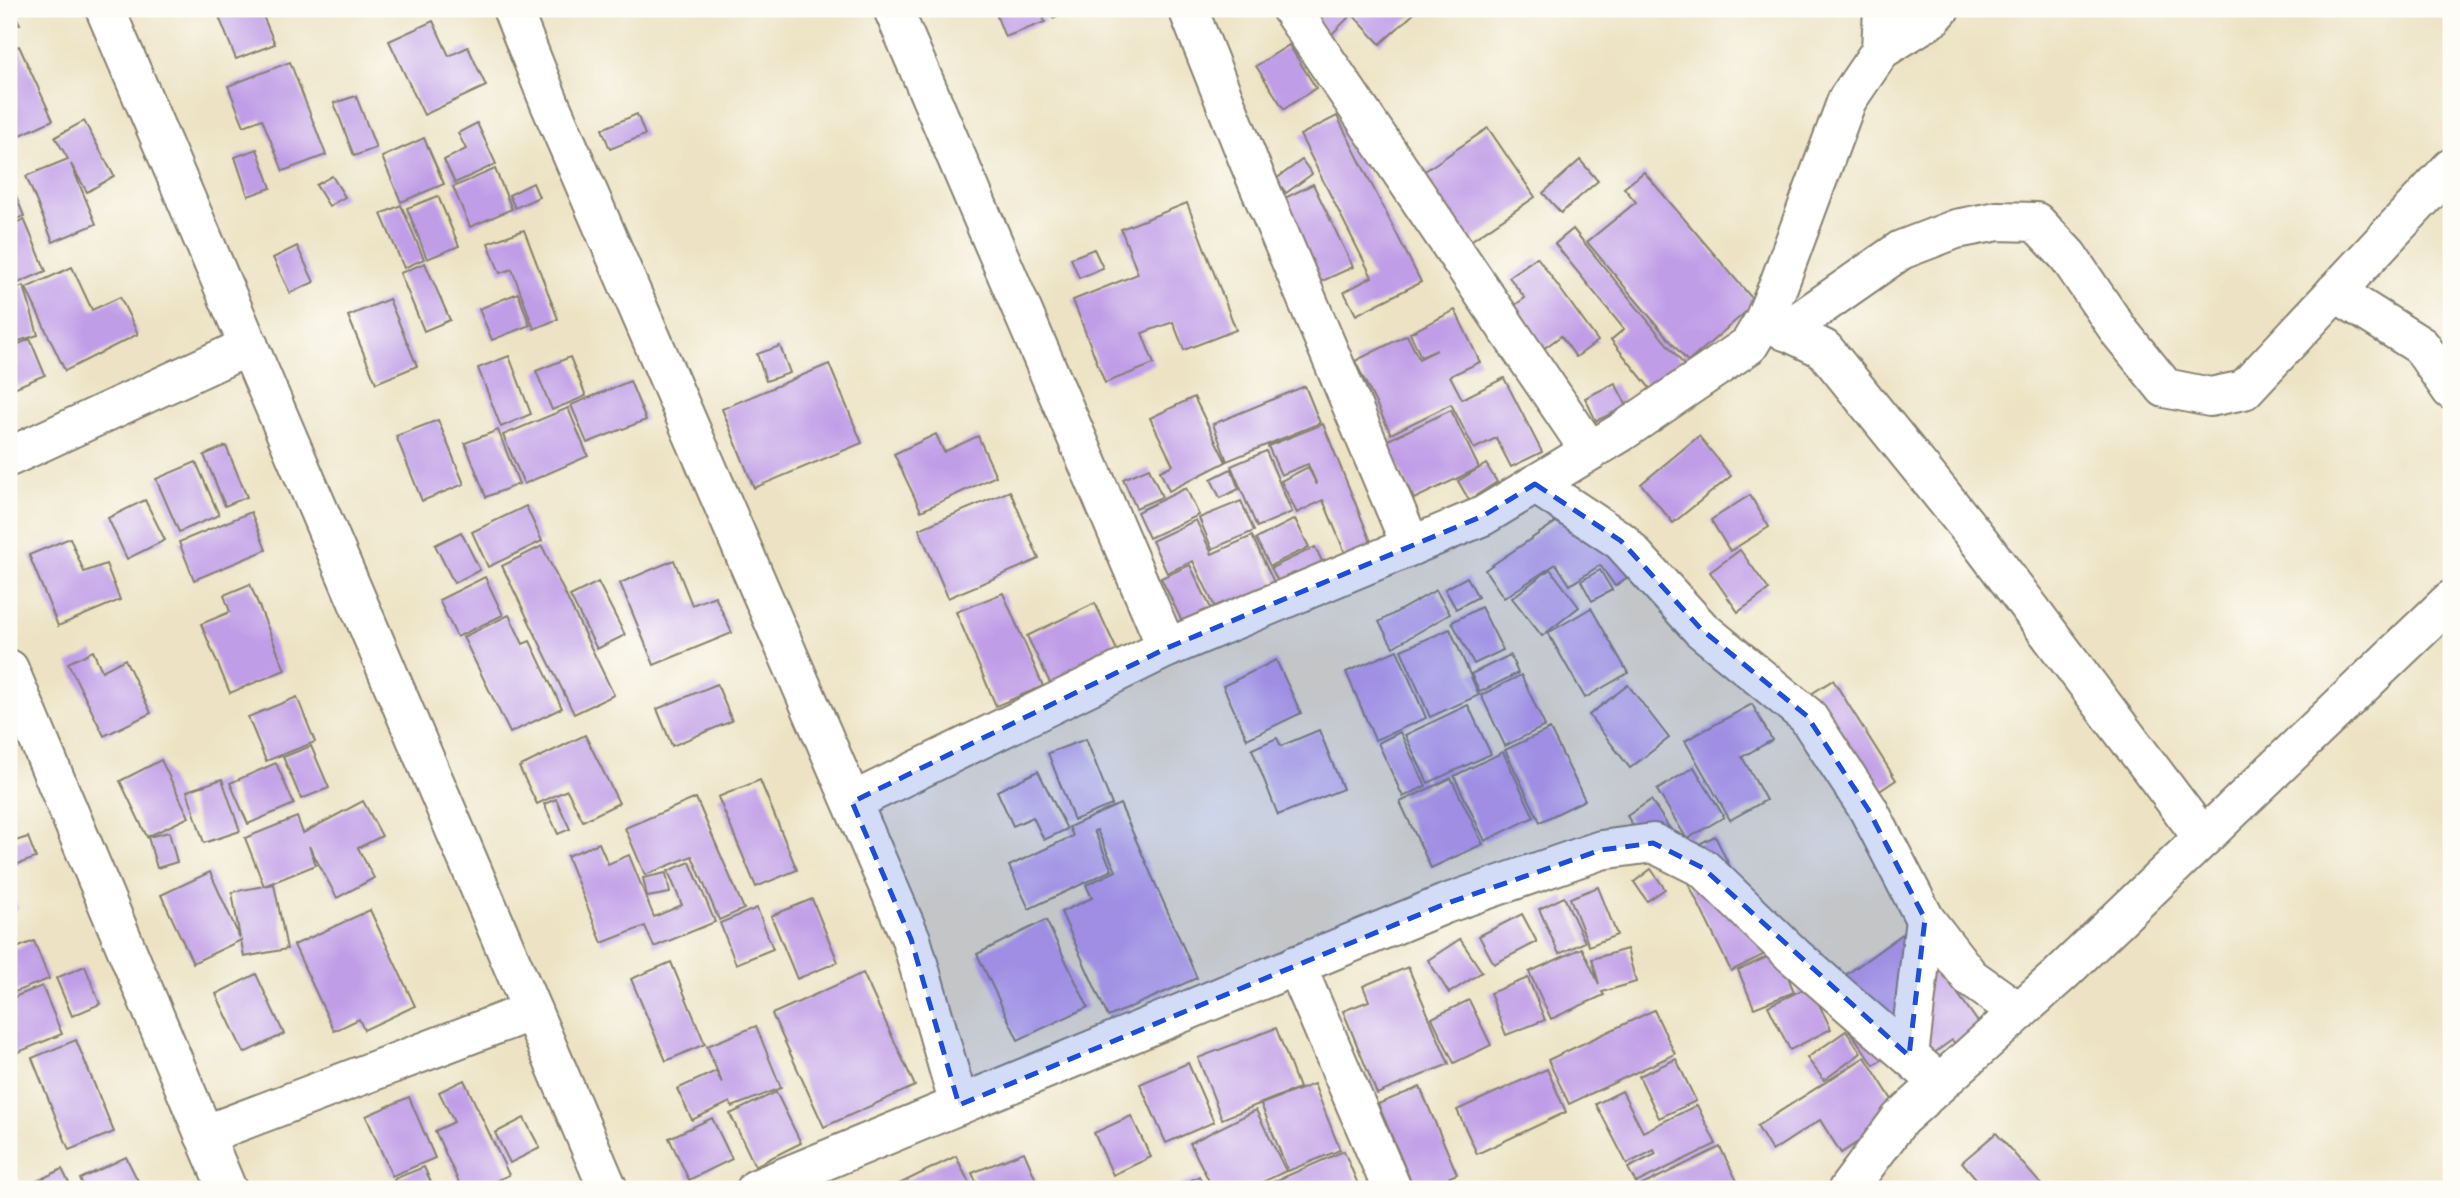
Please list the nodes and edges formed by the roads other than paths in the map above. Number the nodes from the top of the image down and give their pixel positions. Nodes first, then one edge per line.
1 (105, 9) edge
2 (512, 9) edge
3 (893, 9) edge
4 (1188, 9) edge
5 (1291, 9) edge
6 (1883, 9) edge
7 (1940, 9) edge
8 (1881, 50) junction
9 (2451, 169) edge
10 (2335, 292) junction
11 (1774, 326) junction
12 (249, 346) junction
13 (2451, 390) edge
14 (1590, 451) junction
15 (9, 457) edge
16 (1535, 484) junction
17 (1411, 546) junction
18 (2451, 600) edge
19 (1167, 648) junction
20 (9, 669) edge
21 (852, 803) junction
22 (2203, 838) junction
23 (1925, 919) junction
24 (1296, 965) junction
25 (532, 1011) junction
26 (2019, 1012) junction
27 (1909, 1056) junction
28 (1940, 1083) junction
29 (959, 1105) junction
30 (204, 1135) junction
31 (227, 1189) edge
32 (608, 1189) edge
33 (756, 1189) edge
34 (1392, 1189) edge
35 (1847, 1189) edge

1 - 12 street
2 - 21 street
3 - 19 street
4 - 17 street
5 - 14 street
6 - 8 street
7 - 8 street
8 - 11 street
9 - 10 street
10 - 11 street
10 - 13 street
11 - 14 street
11 - 22 street
12 - 15 street
12 - 25 street
14 - 16 street
16 - 17 street
16 - 23 street
17 - 19 street
18 - 22 street
19 - 21 street
20 - 30 street
21 - 29 street
22 - 26 street
23 - 26 street
23 - 27 street
24 - 27 street
24 - 29 street
24 - 34 street
25 - 30 street
25 - 32 street
26 - 28 street
27 - 28 street
28 - 35 street
29 - 33 street
30 - 31 street

